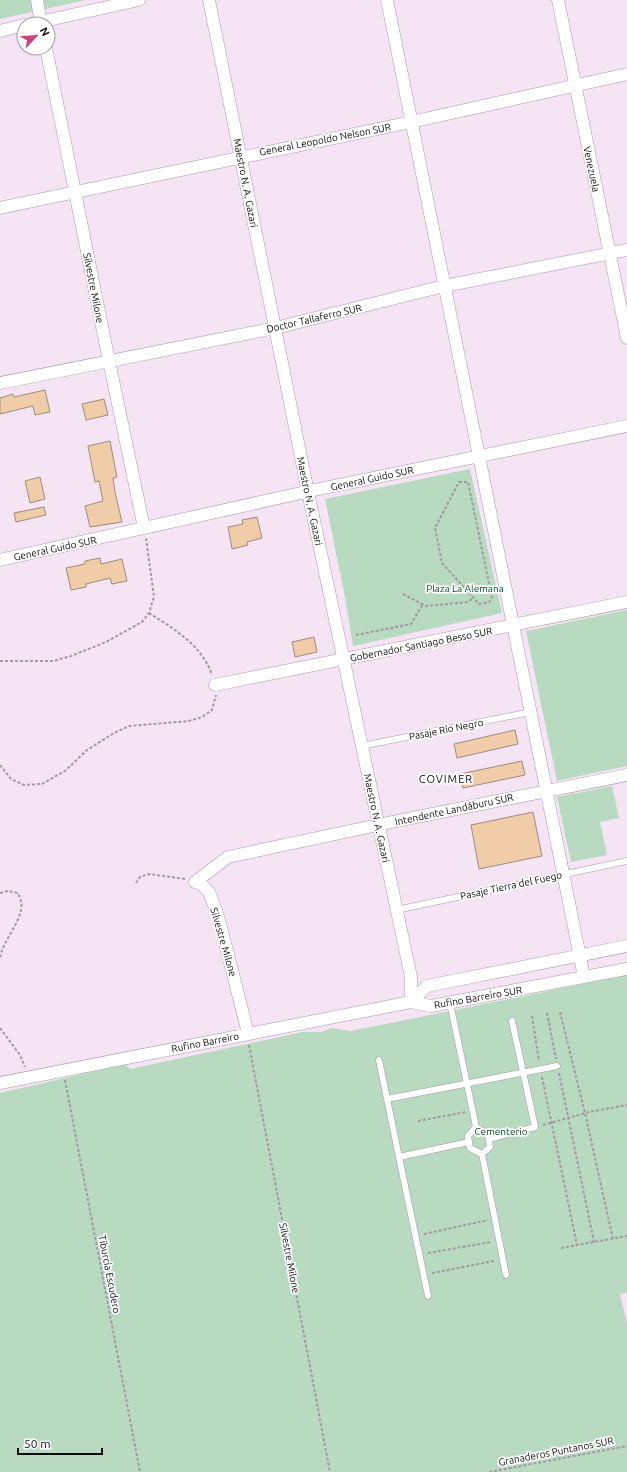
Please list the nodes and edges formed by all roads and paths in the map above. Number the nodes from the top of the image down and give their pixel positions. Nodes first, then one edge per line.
1 (37, 0) edge
2 (139, 0) edge
3 (209, 0) edge
4 (386, 0) edge
5 (558, 0) edge
6 (37, 16) edge
7 (56, 19) edge
8 (16, 27) edge
9 (0, 31) edge
10 (48, 56) edge
11 (627, 74) edge
12 (575, 85) junction
13 (411, 122) junction
14 (241, 156) junction
15 (75, 192) junction
16 (0, 208) edge
17 (627, 250) edge
18 (610, 253) junction
19 (444, 286) junction
20 (275, 328) junction
21 (627, 338) edge
22 (109, 361) junction
23 (0, 383) edge
24 (627, 426) edge
25 (478, 456) junction
26 (308, 492) junction
27 (144, 528) junction
28 (0, 560) edge
29 (403, 594) dead end
30 (473, 598) junction
31 (627, 602) edge
32 (423, 604) junction
33 (149, 613) junction
34 (513, 626) junction
35 (356, 635) dead end
36 (344, 660) junction
37 (0, 661) edge
38 (215, 685) junction
39 (530, 712) junction
40 (362, 746) junction
41 (0, 765) edge
42 (627, 775) edge
43 (546, 790) junction
44 (378, 825) junction
45 (627, 861) edge
46 (563, 874) junction
47 (195, 882) junction
48 (136, 883) dead end
49 (0, 893) edge
50 (396, 910) junction
51 (627, 946) edge
52 (579, 956) junction
53 (0, 958) edge
54 (627, 969) edge
55 (584, 977) junction
56 (411, 1002) junction
57 (450, 1003) junction
58 (560, 1012) dead end
59 (547, 1013) dead end
60 (532, 1016) dead end
61 (512, 1021) dead end
62 (0, 1028) edge
63 (248, 1038) junction
64 (379, 1060) dead end
65 (557, 1066) junction
66 (541, 1069) junction
67 (523, 1073) junction
68 (28, 1078) junction
69 (65, 1079) dead end
70 (0, 1083) edge
71 (467, 1084) junction
72 (387, 1099) junction
73 (627, 1104) edge
74 (473, 1111) junction
75 (585, 1114) junction
76 (568, 1118) junction
77 (418, 1121) dead end
78 (551, 1123) junction
79 (476, 1127) junction
80 (535, 1127) junction
81 (489, 1139) junction
82 (469, 1142) junction
83 (482, 1154) junction
84 (399, 1157) junction
85 (495, 1218) junction
86 (422, 1234) dead end
87 (627, 1236) edge
88 (613, 1239) junction
89 (500, 1241) junction
90 (594, 1242) junction
91 (577, 1245) junction
92 (561, 1248) dead end
93 (426, 1253) dead end
94 (503, 1259) junction
95 (430, 1274) dead end
96 (506, 1274) dead end
97 (428, 1296) dead end
98 (627, 1446) edge
99 (140, 1472) edge
100 (330, 1472) edge
101 (489, 1472) edge

1 - 6 street
2 - 7 street
3 - 14 street, Maestro N. A. Gazari
4 - 13 street
5 - 12 street, Venezuela
8 - 9 street
10 - 15 street, Silvestre Milone
11 - 12 street, General Leopoldo Nelson SUR
12 - 13 street, General Leopoldo Nelson SUR
12 - 18 street, Venezuela
13 - 14 street, General Leopoldo Nelson SUR
13 - 19 street
14 - 15 street, General Leopoldo Nelson SUR
14 - 20 street, Maestro N. A. Gazari
15 - 16 street, General Leopoldo Nelson SUR
15 - 22 street, Silvestre Milone
17 - 18 street, Doctor Tallaferro SUR
18 - 19 street, Doctor Tallaferro SUR
18 - 21 street, Venezuela
19 - 20 street, Doctor Tallaferro SUR
19 - 25 street
20 - 22 street, Doctor Tallaferro SUR
20 - 26 street, Maestro N. A. Gazari
22 - 23 street, Doctor Tallaferro SUR
22 - 27 street, Silvestre Milone
24 - 25 street, General Guido SUR
25 - 26 street, General Guido SUR
25 - 34 street
26 - 27 street, General Guido SUR
26 - 36 street, Maestro N. A. Gazari
27 - 28 street, General Guido SUR
27 - 33 path
29 - 32 path
30 - 30 path
30 - 32 path
31 - 34 street, Gobernador Santiago Besso SUR
32 - 35 path
33 - 37 path
33 - 38 path
34 - 36 street, Gobernador Santiago Besso SUR
34 - 39 street
36 - 38 street, Gobernador Santiago Besso SUR
36 - 40 street, Maestro N. A. Gazari
38 - 41 path
39 - 40 lane, Pasaje Río Negro
39 - 43 street
40 - 44 street, Maestro N. A. Gazari
42 - 43 street, Intendente Landáburu SUR
43 - 44 street, Intendente Landáburu SUR
43 - 46 street
44 - 47 street, Intendente Landáburu SUR
44 - 50 street, Maestro N. A. Gazari
45 - 46 lane, Pasaje Tierra del Fuego
46 - 50 lane, Pasaje Tierra del Fuego
46 - 52 street
47 - 48 path
47 - 63 street, Silvestre Milone
49 - 53 path
50 - 56 street, Maestro N. A. Gazari
51 - 52 street, Rufino Barreiro SUR
52 - 55 street
52 - 56 street, Rufino Barreiro SUR
54 - 55 street, Rufino Barreiro SUR
55 - 57 street, Rufino Barreiro SUR
56 - 57 street, Rufino Barreiro SUR
56 - 63 street, Rufino Barreiro
57 - 71 lane
58 - 75 path
59 - 65 path
60 - 66 path
61 - 67 lane
62 - 68 path
63 - 68 street, Rufino Barreiro
63 - 100 path, Silvestre Milone
64 - 72 lane
65 - 66 lane
65 - 76 path
66 - 67 lane
66 - 78 path
67 - 71 lane
67 - 80 lane
68 - 70 street, Rufino Barreiro
69 - 99 path, Tiburcia Escudero
71 - 72 lane
71 - 74 lane
72 - 84 lane
73 - 75 path
74 - 77 path
74 - 79 lane
75 - 76 path
75 - 88 path
76 - 78 path
76 - 90 path
78 - 80 path
78 - 91 path
79 - 81 lane
79 - 82 lane
80 - 81 lane
81 - 83 lane
82 - 83 lane
82 - 84 lane
83 - 85 lane
84 - 97 lane
85 - 86 path
85 - 89 lane
87 - 88 path
88 - 90 path
89 - 93 path
89 - 94 lane
90 - 91 path
91 - 92 path
94 - 95 path
94 - 96 lane
98 - 101 path, Granaderos Puntanos SUR

